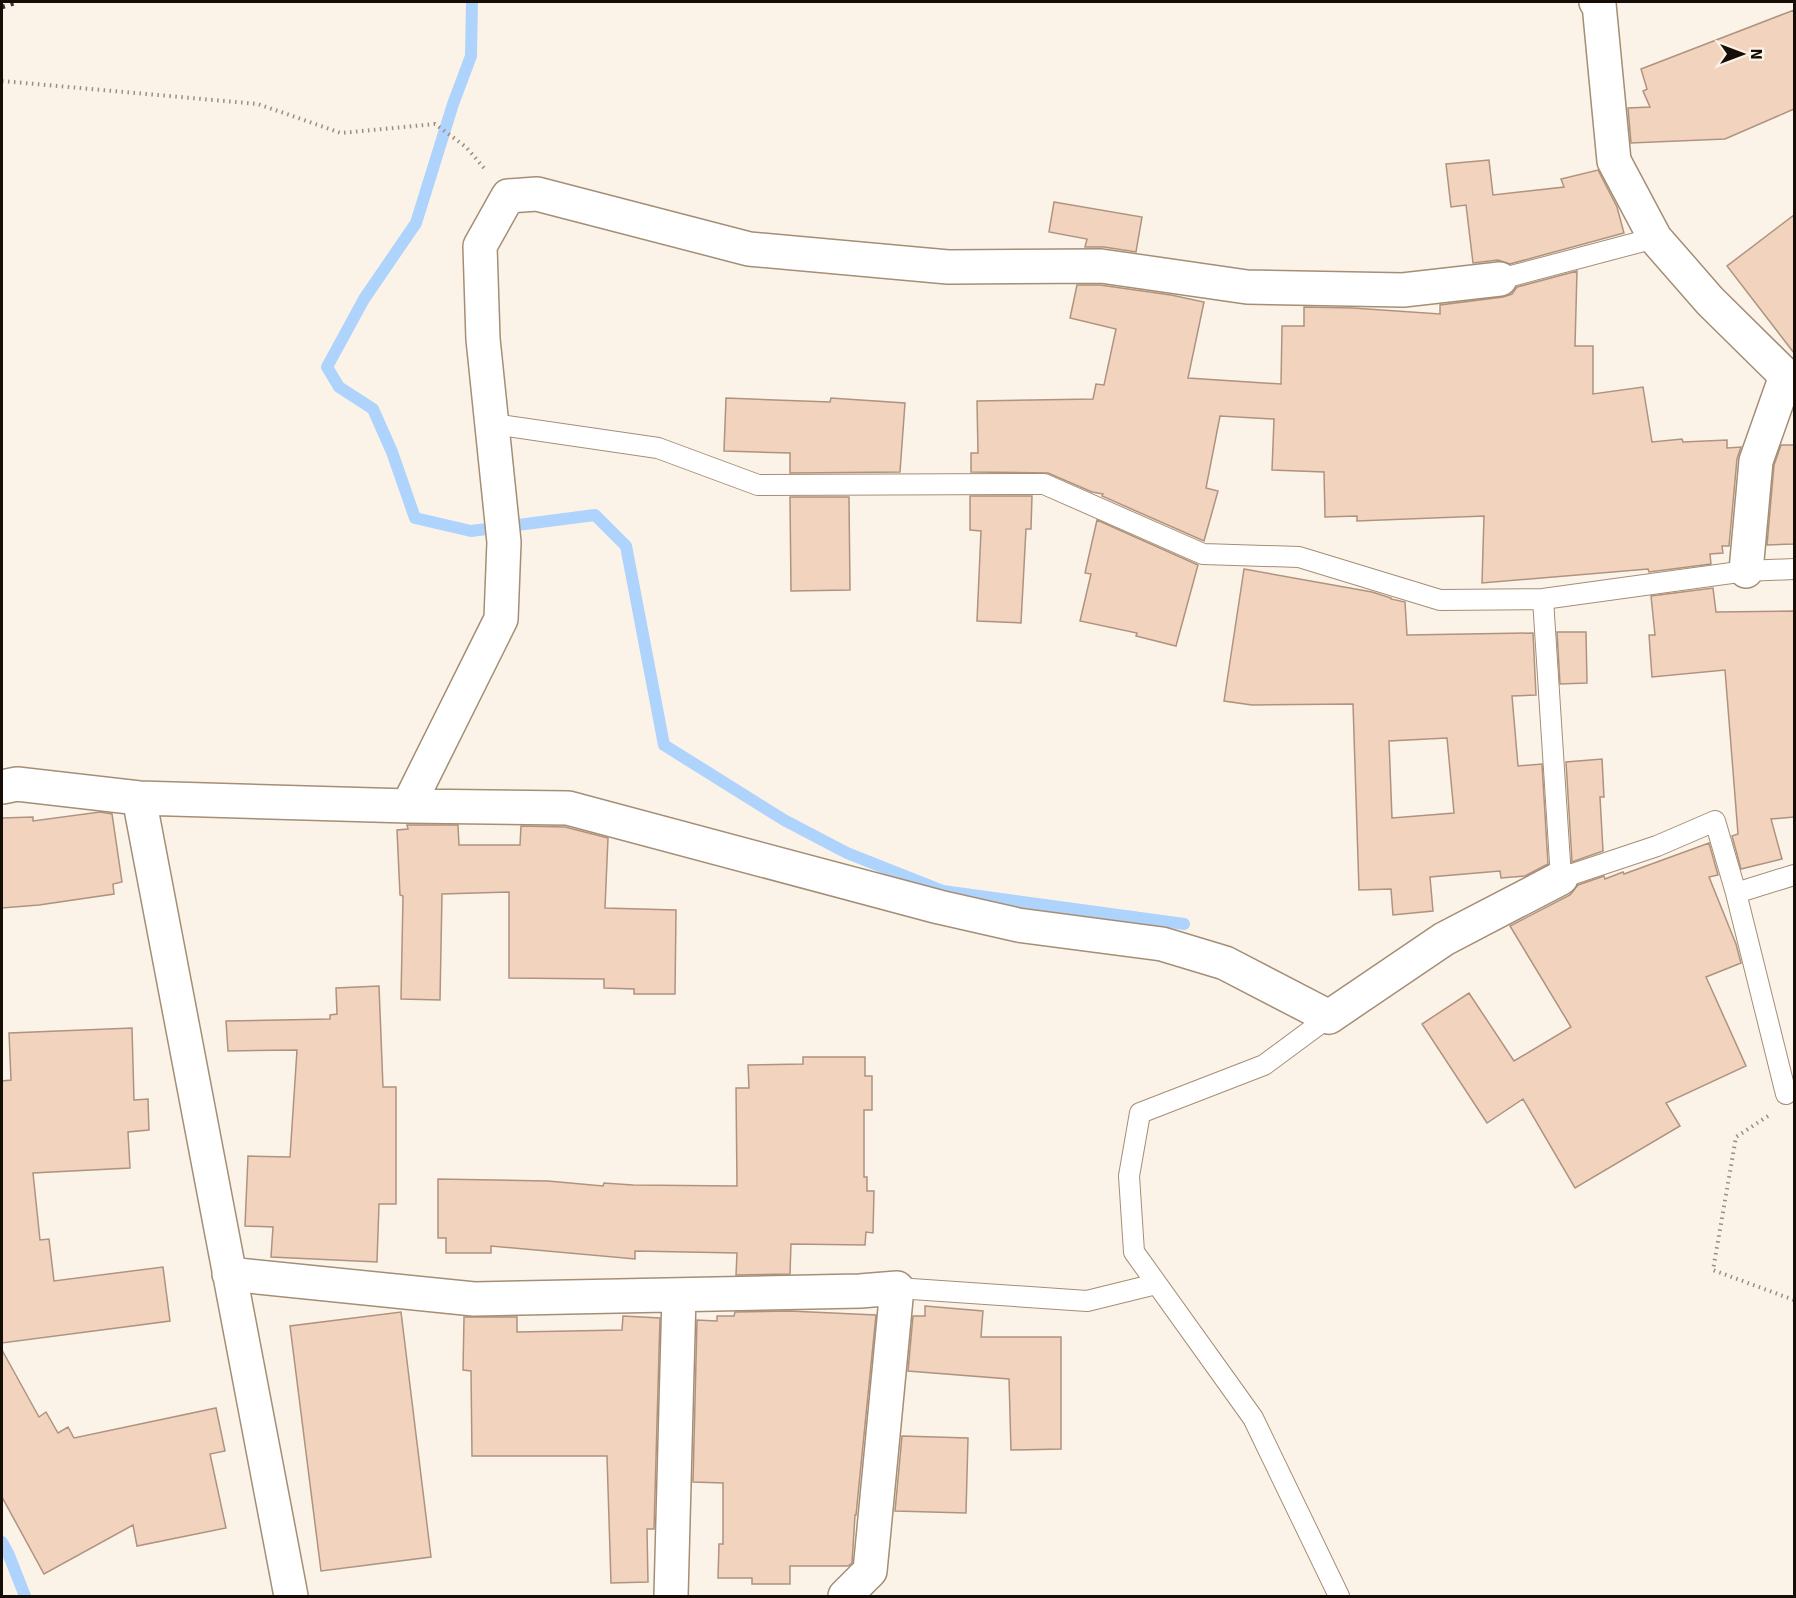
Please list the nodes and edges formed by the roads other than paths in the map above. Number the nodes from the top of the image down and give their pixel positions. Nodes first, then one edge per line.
1 (1596, 2) edge
2 (1655, 238) junction
3 (1500, 279) joint
4 (493, 424) junction
5 (1794, 569) edge
6 (1746, 571) junction
7 (1543, 599) junction
8 (2, 787) edge
9 (139, 798) junction
10 (408, 806) junction
11 (1794, 875) edge
12 (1562, 878) junction
13 (1736, 893) junction
14 (1329, 1017) junction
15 (1786, 1094) road end
16 (229, 1274) junction
17 (1156, 1284) junction
18 (897, 1288) junction
19 (679, 1295) junction
20 (291, 1596) edge
21 (671, 1596) edge
22 (845, 1596) edge
23 (1339, 1596) edge

1 - 2 street
2 - 3 lane
2 - 6 street
3 - 4 street
4 - 7 lane
4 - 10 street
5 - 6 lane
6 - 7 lane
7 - 12 lane
8 - 9 street
9 - 10 street
9 - 16 street
10 - 14 street
11 - 13 lane
12 - 13 lane
12 - 14 street
13 - 15 lane
14 - 17 lane
16 - 19 street
16 - 20 street
17 - 18 lane
17 - 23 lane
18 - 19 street
18 - 22 street
19 - 21 street

